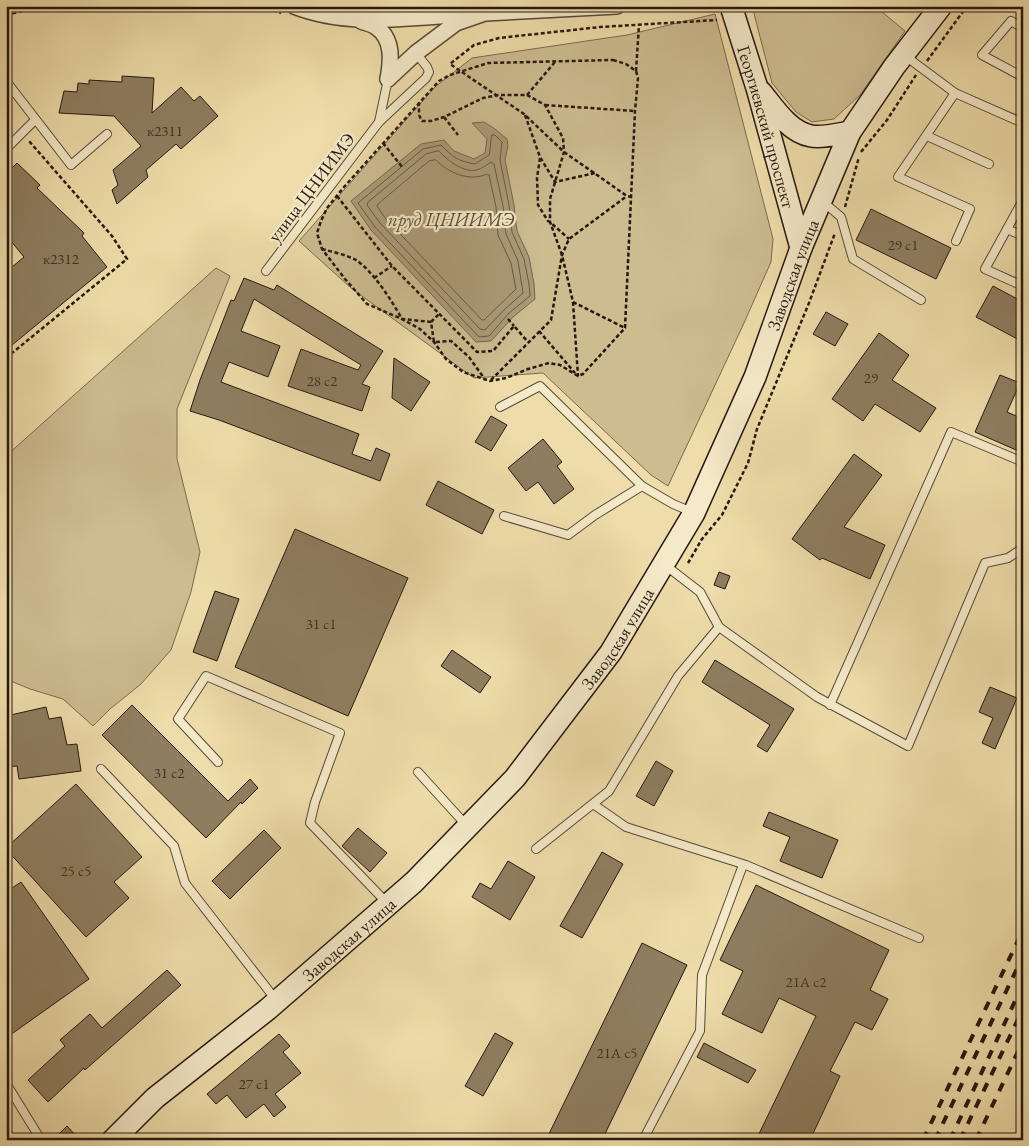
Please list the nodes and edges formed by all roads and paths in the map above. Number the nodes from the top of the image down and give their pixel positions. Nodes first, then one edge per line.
1 (44, 6) edge
2 (294, 6) edge
3 (617, 6) edge
4 (941, 6) edge
5 (967, 6) edge
6 (485, 13) junction
7 (725, 13) edge
8 (6, 15) edge
9 (360, 20) junction
10 (639, 25) junction
11 (1023, 28) edge
12 (416, 53) junction
13 (904, 55) junction
14 (555, 62) junction
15 (921, 68) junction
16 (636, 71) junction
17 (462, 72) junction
18 (1023, 77) edge
19 (388, 80) junction
20 (6, 81) edge
21 (757, 88) junction
22 (956, 93) junction
23 (527, 94) junction
24 (498, 96) junction
25 (419, 102) junction
26 (545, 105) junction
27 (635, 111) junction
28 (524, 114) junction
29 (444, 117) junction
30 (35, 120) junction
31 (379, 122) junction
32 (1023, 123) edge
33 (850, 132) junction
34 (22, 133) junction
35 (108, 134) dead end
36 (458, 135) dead end
37 (926, 136) junction
38 (383, 143) junction
39 (6, 149) edge
40 (564, 152) junction
41 (540, 157) junction
42 (989, 164) dead end
43 (403, 168) dead end
44 (596, 173) junction
45 (555, 182) junction
46 (337, 196) junction
47 (627, 196) junction
48 (632, 197) junction
49 (821, 200) junction
50 (1023, 200) edge
51 (841, 217) junction
52 (550, 222) junction
53 (1007, 229) junction
54 (1023, 236) edge
55 (568, 239) junction
56 (956, 241) dead end
57 (801, 248) junction
58 (322, 249) junction
59 (562, 255) junction
60 (392, 266) junction
61 (266, 271) dead end
62 (374, 278) junction
63 (1023, 286) edge
64 (921, 300) dead end
65 (573, 302) junction
66 (439, 313) junction
67 (402, 319) junction
68 (508, 319) dead end
69 (431, 322) junction
70 (514, 326) junction
71 (625, 328) junction
72 (539, 331) junction
73 (434, 342) junction
74 (528, 342) junction
75 (6, 358) edge
76 (578, 376) junction
77 (485, 380) junction
78 (490, 381) junction
79 (500, 407) dead end
80 (1023, 462) edge
81 (642, 486) junction
82 (694, 513) junction
83 (504, 516) dead end
84 (1023, 548) edge
85 (688, 563) dead end
86 (664, 564) junction
87 (719, 627) junction
88 (830, 704) junction
89 (218, 762) dead end
90 (101, 769) dead end
91 (418, 772) dead end
92 (593, 804) junction
93 (468, 828) junction
94 (536, 849) dead end
95 (743, 865) junction
96 (388, 905) junction
97 (919, 938) dead end
98 (277, 1001) junction
99 (6, 1082) edge
100 (41, 1140) edge
101 (113, 1140) edge
102 (643, 1140) edge

1 - 8 path
2 - 9 street
3 - 6 street
4 - 13 street, Заводская улица
5 - 15 path
6 - 9 street
6 - 12 street
7 - 10 path
7 - 21 street, Георгиевский проспект
9 - 19 street
10 - 16 path
10 - 17 path
11 - 18 lane
12 - 19 street
12 - 31 lane, улица ЦНИИМЭ
13 - 15 lane
13 - 33 street, Заводская улица
14 - 16 path
14 - 17 path
14 - 23 path
15 - 22 lane
15 - 51 path
16 - 27 path
17 - 24 path
17 - 25 path
19 - 31 lane, улица ЦНИИМЭ
20 - 30 lane
21 - 33 street
21 - 57 street, Георгиевский проспект
22 - 32 lane
22 - 37 lane
23 - 24 path
23 - 26 path
24 - 28 path
24 - 29 path
25 - 29 path
25 - 38 path
26 - 27 path
26 - 40 path
27 - 48 path
28 - 40 path
28 - 41 path
29 - 36 path
30 - 34 lane
30 - 35 lane
31 - 61 lane, улица ЦНИИМЭ
33 - 49 street, Заводская улица
34 - 39 lane
34 - 75 path
37 - 42 lane
37 - 56 lane
38 - 43 path
38 - 46 path
40 - 44 path
40 - 45 path
41 - 45 path
41 - 52 path
44 - 45 path
44 - 47 path
45 - 52 path
46 - 58 path
46 - 60 path
47 - 48 path
47 - 55 path
48 - 71 path
49 - 51 lane
49 - 57 street, Заводская улица
50 - 53 lane
51 - 64 lane
51 - 85 path
52 - 55 path
52 - 59 path
53 - 54 lane
53 - 63 lane
55 - 59 path
57 - 82 street, Заводская улица
58 - 62 path
58 - 67 path
59 - 65 path
59 - 72 path
60 - 62 path
60 - 66 path
62 - 67 path
65 - 71 path
65 - 76 path
66 - 69 path
66 - 70 path
67 - 69 path
67 - 73 path
68 - 70 path
69 - 73 path
70 - 74 path
71 - 76 path
72 - 74 path
72 - 76 path
73 - 77 path
73 - 77 path
74 - 78 path
76 - 78 path
77 - 78 path
79 - 81 lane
80 - 88 lane
81 - 82 lane
81 - 83 lane
82 - 86 street, Заводская улица
84 - 88 lane
86 - 87 lane
86 - 93 street, Заводская улица
87 - 88 lane
87 - 92 lane
89 - 96 lane
90 - 98 lane
91 - 93 lane
92 - 94 lane
92 - 95 lane
93 - 96 street, Заводская улица
95 - 97 lane
95 - 102 lane
96 - 98 street, Заводская улица
98 - 101 street, Заводская улица
99 - 100 lane

